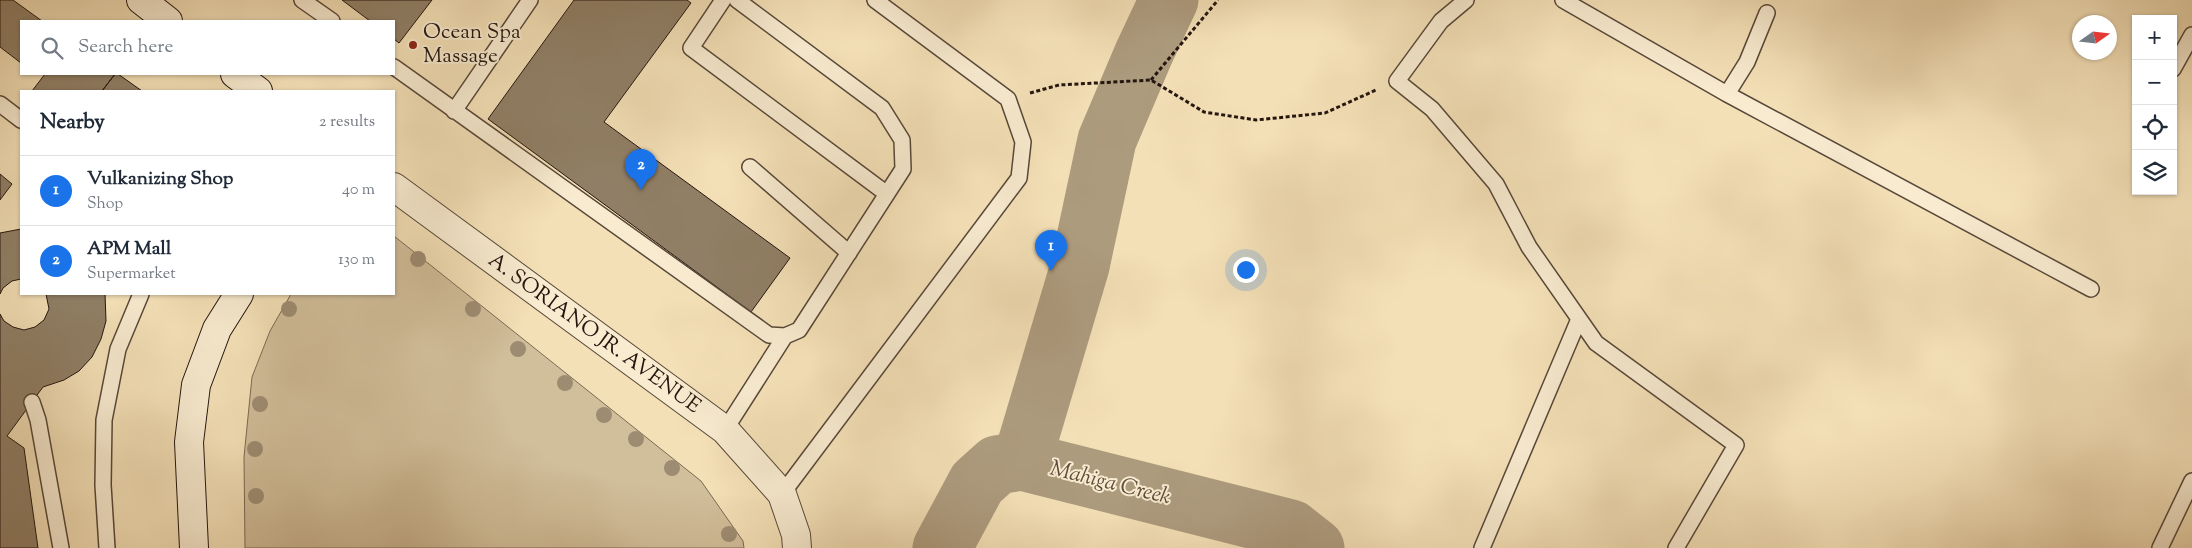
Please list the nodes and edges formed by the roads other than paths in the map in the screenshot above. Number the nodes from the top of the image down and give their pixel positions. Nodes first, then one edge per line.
1 (141, 0) edge
2 (302, 0) edge
3 (530, 0) edge
4 (722, 0) edge
5 (737, 0) edge
6 (875, 0) edge
7 (1466, 0) edge
8 (1563, 0) edge
9 (1766, 13) dead end
10 (167, 20) edge
11 (331, 20) edge
12 (2192, 35) edge
13 (2177, 62) edge
14 (395, 68) edge
15 (1727, 94) junction
16 (0, 104) edge
17 (454, 111) junction
18 (20, 119) edge
19 (750, 167) dead end
20 (395, 188) edge
21 (887, 194) junction
22 (849, 253) junction
23 (2091, 289) dead end
24 (140, 295) edge
25 (237, 295) edge
26 (1579, 319) junction
27 (785, 336) junction
28 (32, 402) dead end
29 (725, 430) junction
30 (2192, 481) edge
31 (782, 494) junction
32 (2187, 502) edge
33 (61, 548) edge
34 (107, 548) edge
35 (194, 548) edge
36 (796, 548) edge
37 (1482, 548) edge
38 (1676, 548) edge
39 (2160, 548) edge

1 - 10 street
2 - 11 lane
3 - 17 lane
4 - 21 lane
5 - 21 lane
6 - 31 lane
7 - 26 lane
8 - 15 lane
9 - 15 lane
12 - 13 lane
14 - 17 lane
15 - 23 lane
16 - 18 lane
17 - 27 lane
19 - 22 lane
20 - 29 street, A. SORIANO JR. AVENUE
21 - 22 lane
22 - 27 lane
24 - 34 lane
25 - 35 street
26 - 37 lane
26 - 38 lane
27 - 29 lane
28 - 33 lane
29 - 31 street, A. SORIANO JR. AVENUE
30 - 32 lane
31 - 36 street
32 - 39 lane

